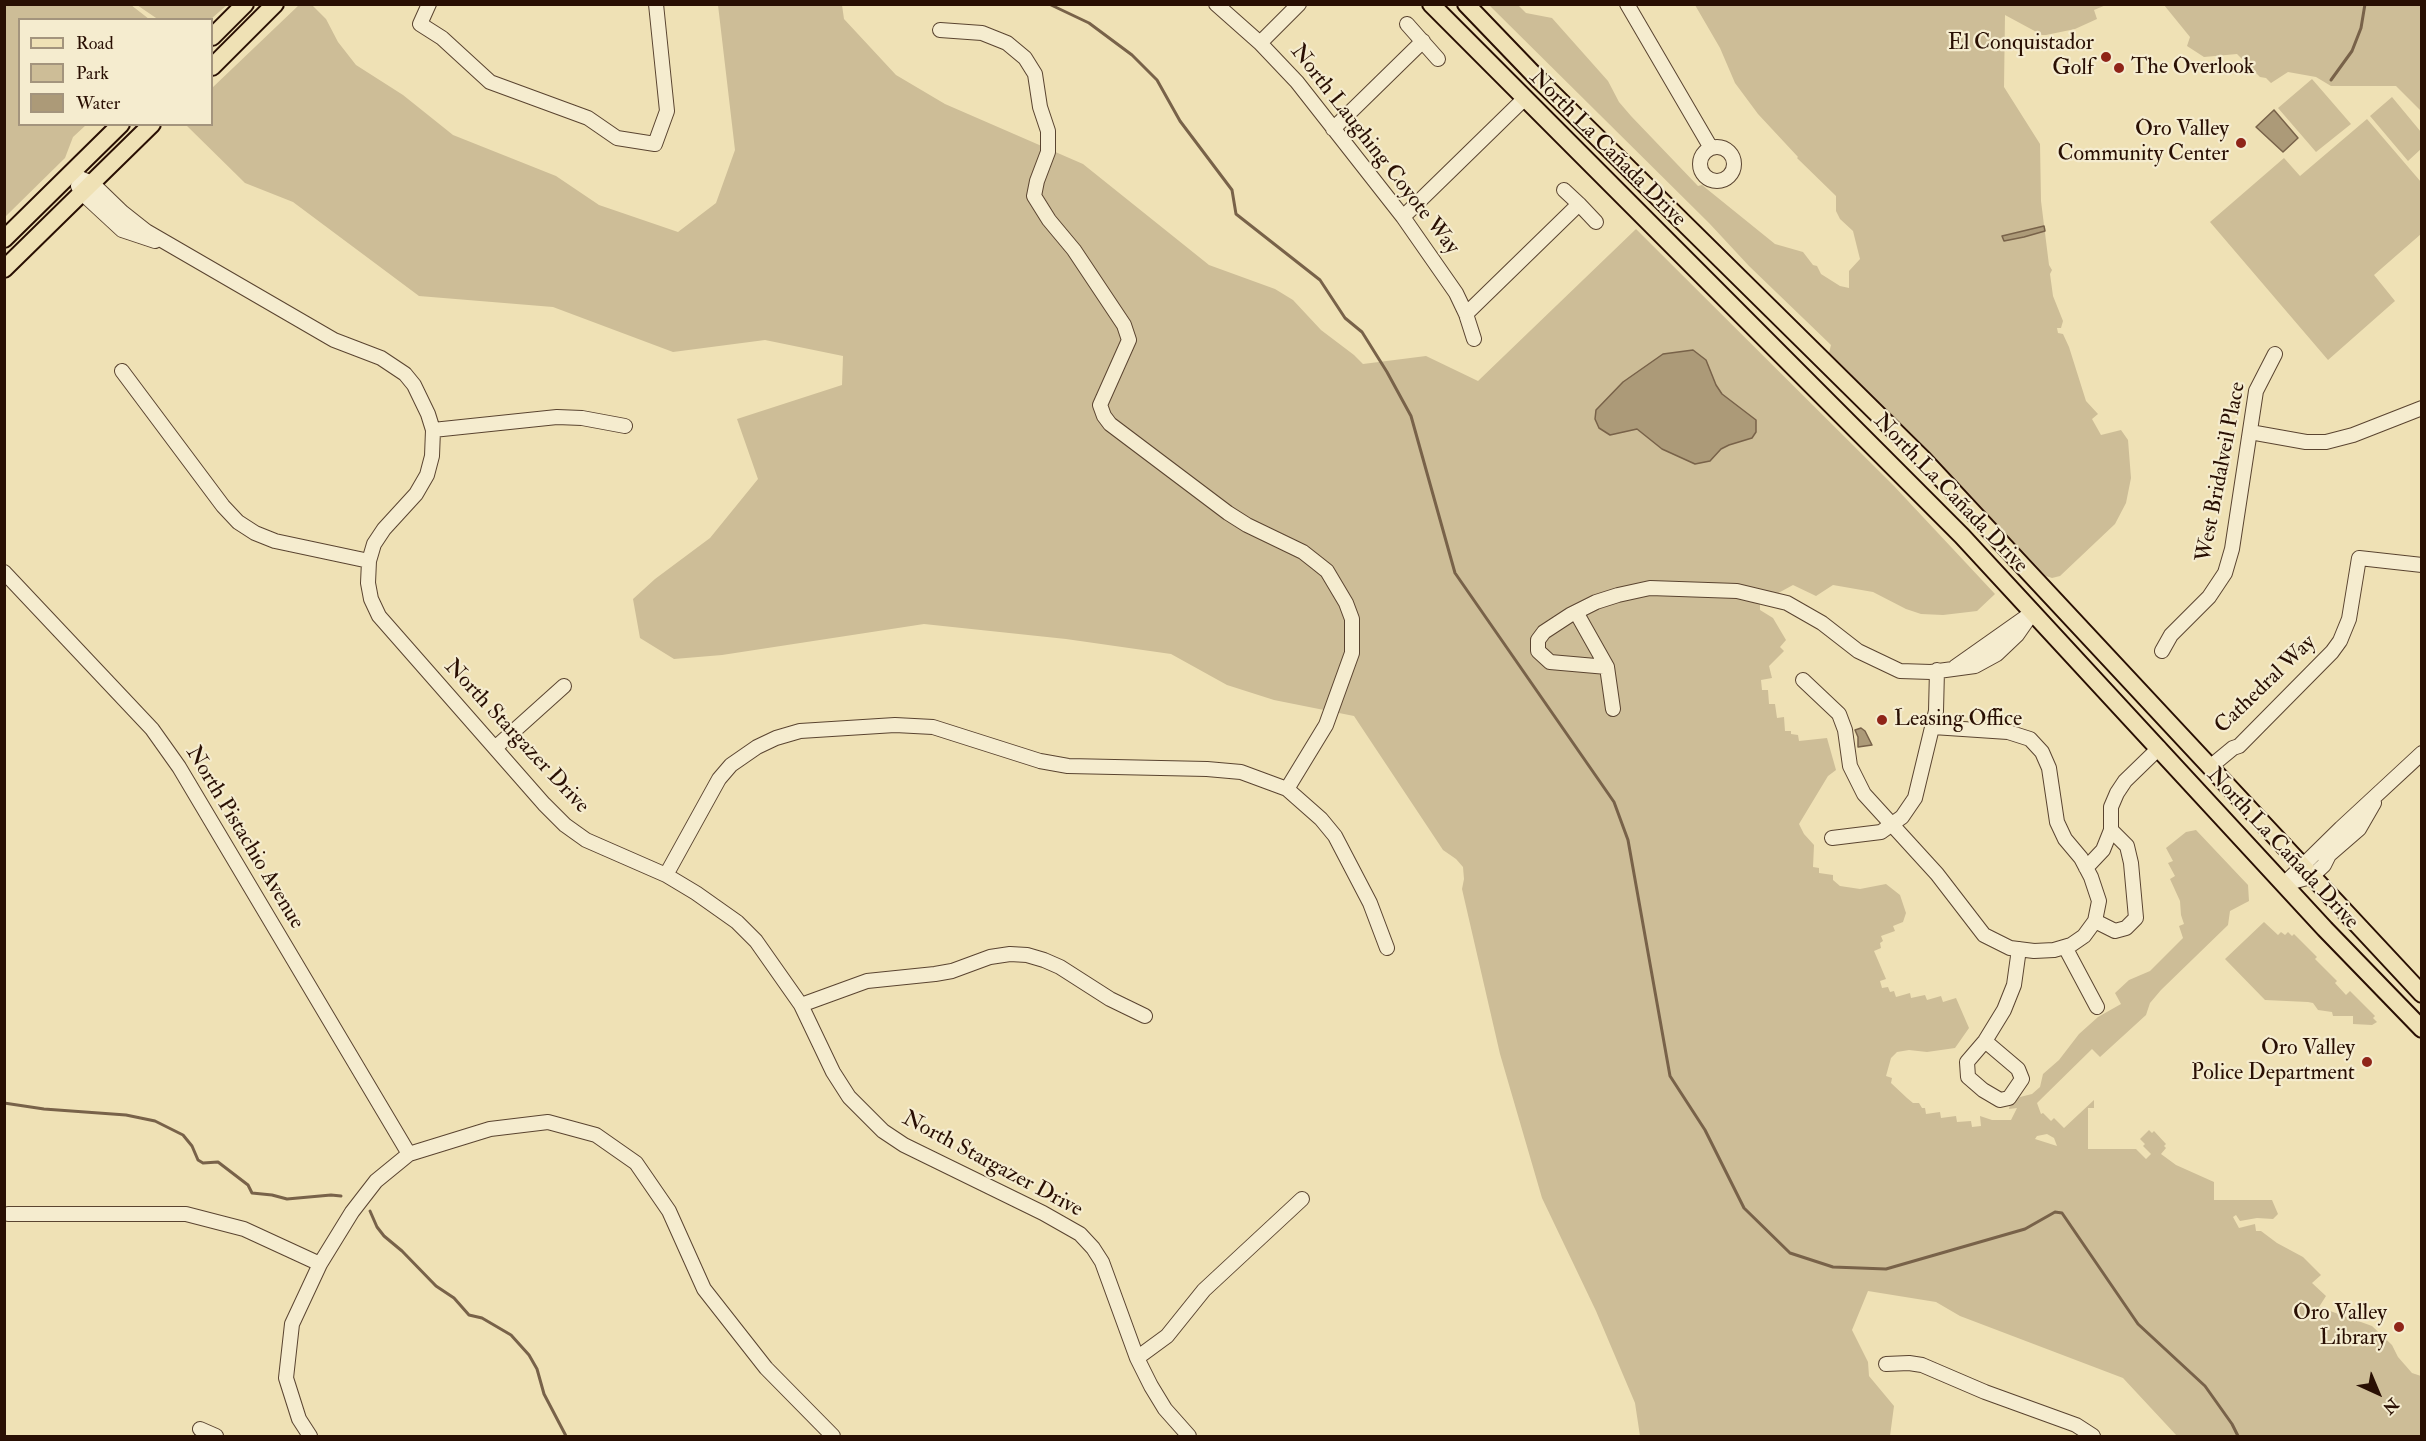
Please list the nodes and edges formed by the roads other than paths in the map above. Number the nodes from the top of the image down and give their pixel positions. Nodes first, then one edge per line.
1 (245, 4) edge
2 (275, 4) edge
3 (429, 4) edge
4 (656, 4) edge
5 (1216, 4) edge
6 (1299, 4) edge
7 (1431, 4) edge
8 (1466, 4) edge
9 (1627, 4) edge
10 (1407, 24) dead end
11 (940, 30) dead end
12 (213, 36) edge
13 (1423, 41) junction
14 (1260, 43) junction
15 (1438, 59) dead end
16 (213, 66) edge
17 (1524, 99) junction
18 (119, 126) edge
19 (150, 126) edge
20 (1333, 129) junction
21 (1712, 148) dead end
22 (70, 174) junction
23 (87, 188) junction
24 (1564, 190) dead end
25 (1579, 204) junction
26 (1403, 217) junction
27 (1596, 222) dead end
28 (1692, 231) junction
29 (4, 239) edge
30 (1674, 248) junction
31 (4, 269) edge
32 (1466, 314) junction
33 (1474, 339) dead end
34 (2276, 354) dead end
35 (122, 371) dead end
36 (2421, 408) edge
37 (625, 426) dead end
38 (433, 430) junction
39 (2250, 432) junction
40 (369, 561) junction
41 (2421, 565) edge
42 (4, 572) edge
43 (1576, 612) junction
44 (2033, 612) junction
45 (2163, 651) dead end
46 (1607, 667) junction
47 (1937, 670) junction
48 (1803, 680) dead end
49 (564, 686) dead end
50 (1613, 709) dead end
51 (1933, 727) junction
52 (495, 748) junction
53 (2159, 748) junction
54 (2421, 753) edge
55 (2210, 767) junction
56 (1287, 789) junction
57 (1891, 824) junction
58 (2111, 830) junction
59 (1832, 838) dead end
60 (2086, 868) junction
61 (2306, 872) junction
62 (666, 875) junction
63 (2284, 884) junction
64 (2095, 921) junction
65 (2065, 947) junction
66 (1388, 948) dead end
67 (2019, 949) junction
68 (2421, 994) edge
69 (801, 1005) junction
70 (2097, 1007) dead end
71 (1145, 1016) dead end
72 (2421, 1029) edge
73 (1984, 1041) dead end
74 (409, 1154) junction
75 (1302, 1199) dead end
76 (8, 1214) dead end
77 (320, 1264) junction
78 (1137, 1358) junction
79 (1886, 1364) dead end
80 (200, 1429) dead end
81 (216, 1437) edge
82 (310, 1437) edge
83 (834, 1437) edge
84 (1189, 1437) edge
85 (2093, 1437) edge

1 - 12 main road
2 - 16 main road
3 - 4 street
5 - 14 street, North Laughing Coyote Way
6 - 14 street
7 - 17 main road, North La Cañada Drive
8 - 28 main road, North La Cañada Drive
9 - 21 street
10 - 13 street
11 - 56 street
13 - 15 street
13 - 20 street
14 - 20 street, North Laughing Coyote Way
17 - 26 street
17 - 30 main road, North La Cañada Drive
18 - 22 main road
19 - 23 main road
20 - 26 street, North Laughing Coyote Way
22 - 23 street, North Stargazer Drive
22 - 29 main road
23 - 31 main road
23 - 38 street, North Stargazer Drive
24 - 25 street
25 - 27 street
25 - 32 street
26 - 32 street, North Laughing Coyote Way
28 - 30 main road
28 - 55 main road, North La Cañada Drive
30 - 44 main road, North La Cañada Drive
32 - 33 street, North Laughing Coyote Way
34 - 39 street, West Bridalveil Place
35 - 40 street
36 - 39 street
37 - 38 street
38 - 40 street, North Stargazer Drive
39 - 45 street, West Bridalveil Place
40 - 52 street, North Stargazer Drive
41 - 55 street, Cathedral Way
42 - 74 street, North Pistachio Avenue
43 - 46 street
43 - 46 street
43 - 47 street
44 - 47 street
44 - 53 main road, North La Cañada Drive
46 - 50 street
47 - 51 street
48 - 57 street
49 - 52 street
51 - 57 street
51 - 60 street
52 - 62 street, North Stargazer Drive
53 - 58 street
53 - 63 main road, North La Cañada Drive
54 - 61 street
55 - 61 main road, North La Cañada Drive
56 - 62 street
56 - 66 street
57 - 59 street
57 - 67 street
58 - 60 street
58 - 64 street
60 - 64 street
61 - 63 street
61 - 68 main road, North La Cañada Drive
62 - 69 street, North Stargazer Drive
63 - 72 main road, North La Cañada Drive
64 - 65 street
65 - 67 street
65 - 70 street
67 - 73 street
69 - 71 street
69 - 78 street, North Stargazer Drive
74 - 77 street
74 - 83 street
75 - 78 street
76 - 77 street
77 - 82 street
78 - 84 street, North Stargazer Drive
79 - 85 street
80 - 81 street

